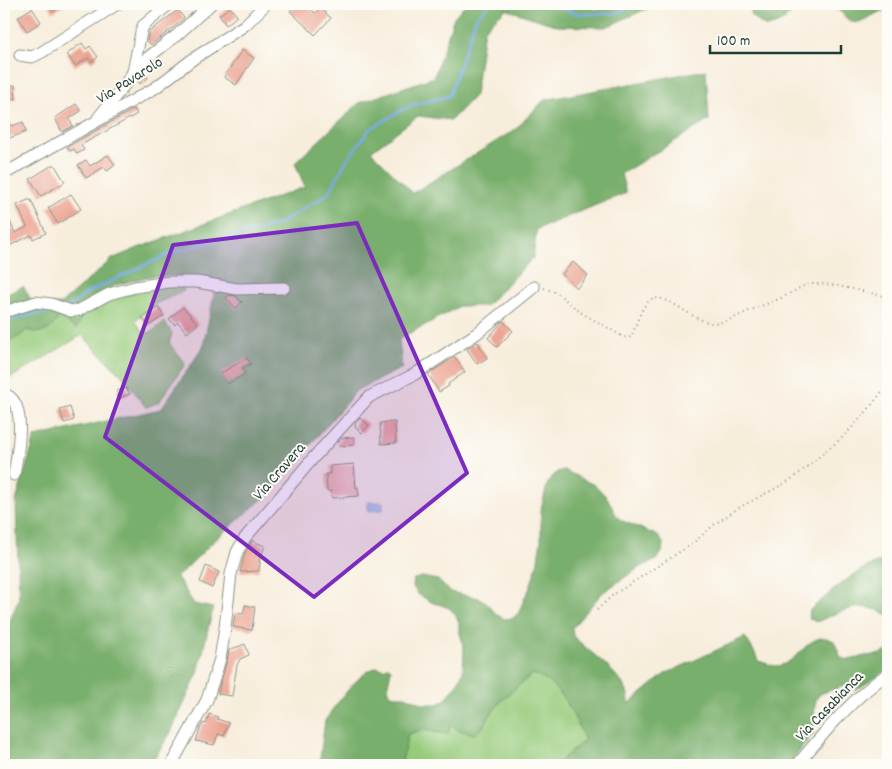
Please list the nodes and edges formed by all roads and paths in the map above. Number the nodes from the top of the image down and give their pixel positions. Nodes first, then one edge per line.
1 (117, 4) edge
2 (169, 4) edge
3 (211, 4) edge
4 (266, 4) edge
5 (20, 55) dead end
6 (132, 73) junction
7 (95, 122) junction
8 (4, 174) edge
9 (534, 287) joint
10 (284, 288) dead end
11 (888, 297) edge
12 (4, 311) edge
13 (888, 384) edge
14 (4, 394) edge
15 (14, 475) dead end
16 (597, 610) dead end
17 (888, 674) edge
18 (171, 765) edge
19 (797, 765) edge

1 - 5 street
2 - 6 street
3 - 6 street
4 - 7 street, Via Pavarolo
6 - 7 street
7 - 8 street, Via Pavarolo
9 - 11 path
9 - 18 street, Via Cravera
10 - 12 street
13 - 16 path
14 - 15 street
17 - 19 street, Via Casabianca

